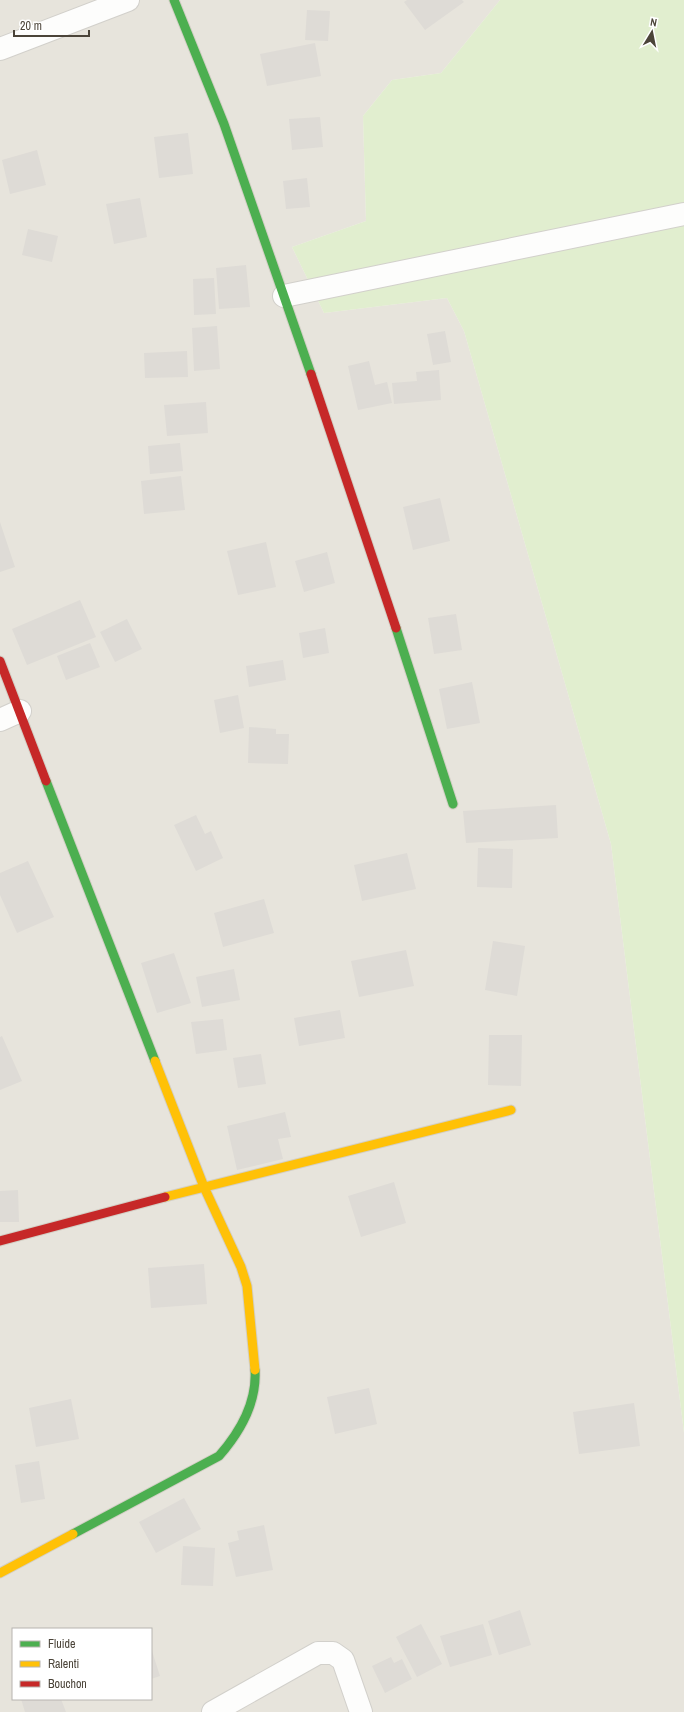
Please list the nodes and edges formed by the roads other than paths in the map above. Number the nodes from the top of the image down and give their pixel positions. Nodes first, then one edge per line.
1 (128, 0) edge
2 (174, 0) edge
3 (1, 45) edge
4 (684, 214) edge
5 (284, 296) junction
6 (0, 661) edge
7 (20, 711) junction
8 (0, 720) edge
9 (453, 804) dead end
10 (511, 1110) dead end
11 (204, 1187) junction
12 (0, 1241) edge
13 (0, 1573) edge
14 (213, 1712) edge
15 (361, 1712) edge

1 - 3 street
2 - 5 street
4 - 5 street
5 - 9 street
6 - 7 street
7 - 8 street
7 - 11 street
10 - 11 street
11 - 12 street
11 - 13 street
14 - 15 street

